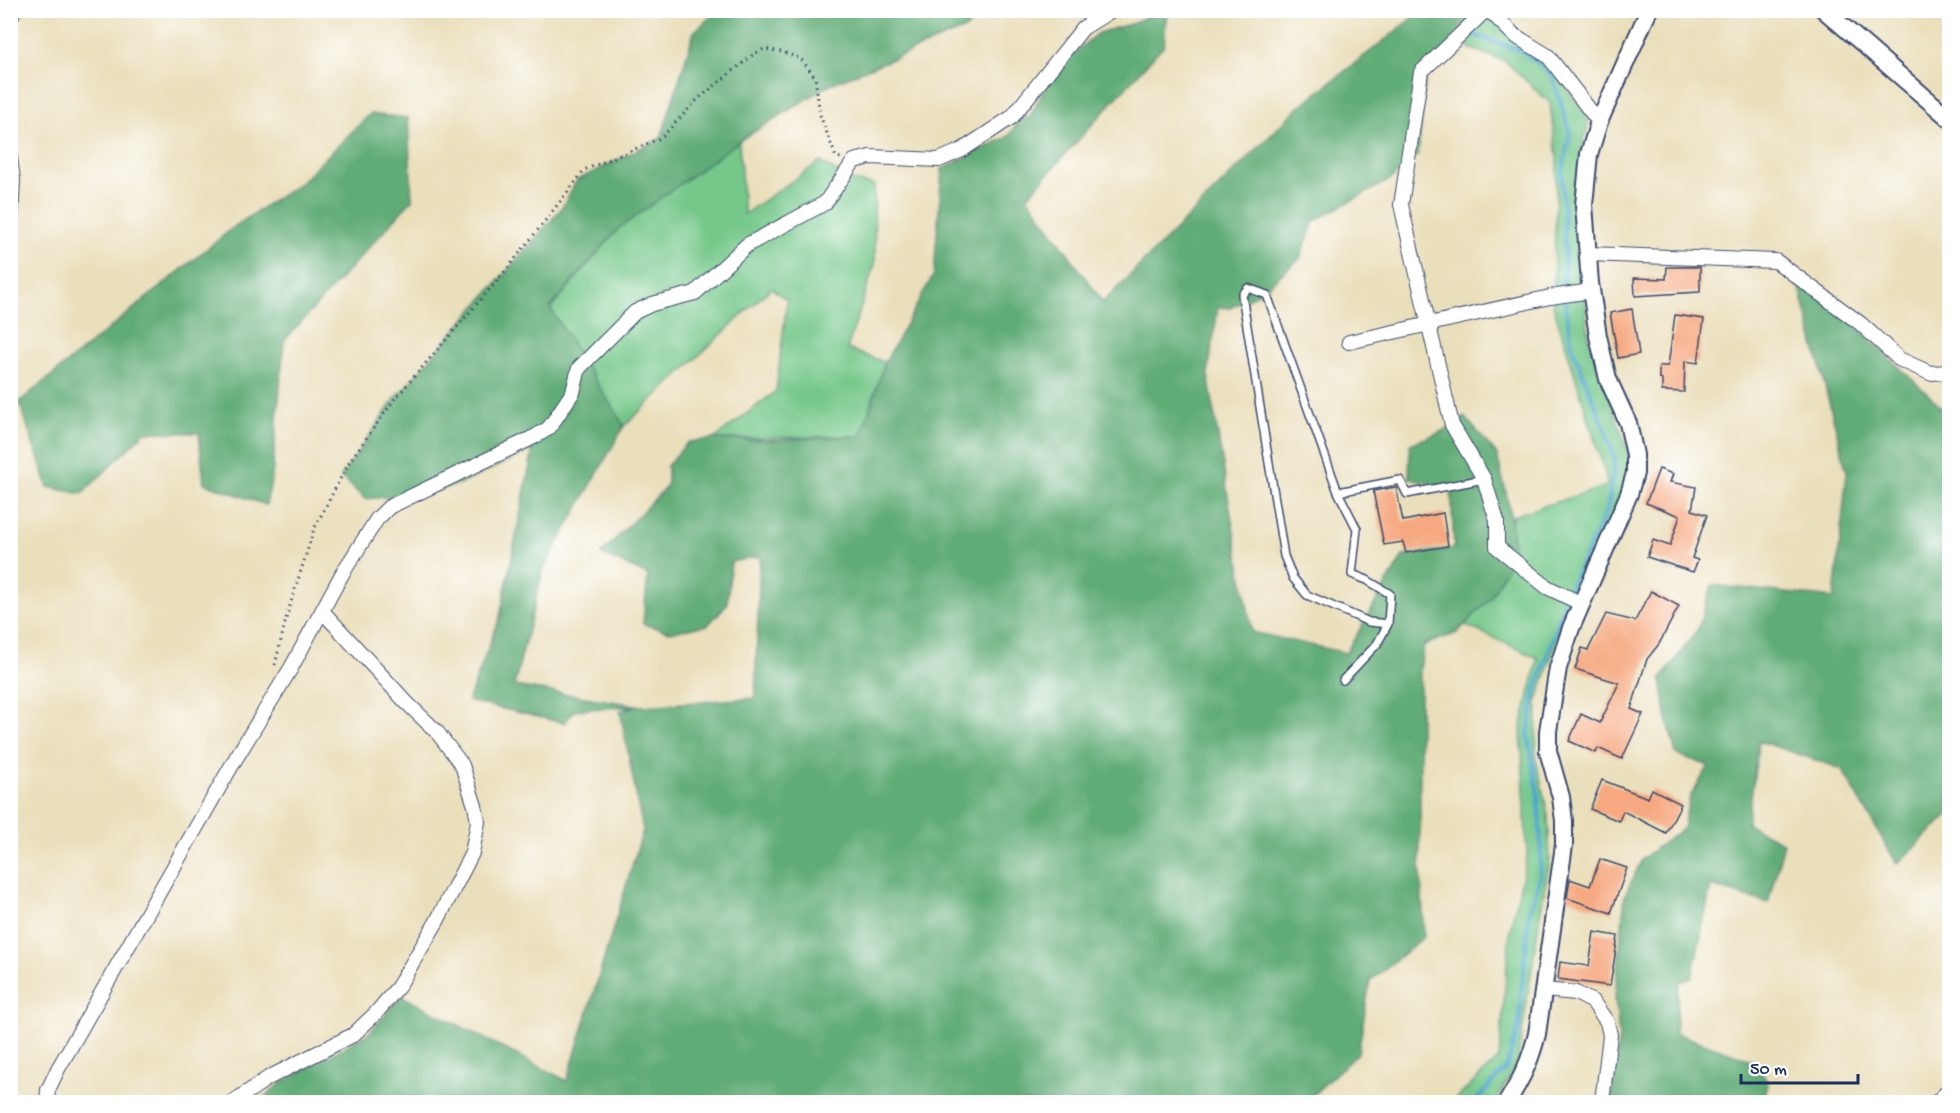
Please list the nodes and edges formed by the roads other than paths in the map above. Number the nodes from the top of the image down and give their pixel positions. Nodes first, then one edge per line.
1 (14, 10) edge
2 (1112, 10) edge
3 (1488, 10) edge
4 (1649, 10) edge
5 (1824, 10) edge
6 (10, 20) edge
7 (1950, 119) edge
8 (1599, 122) junction
9 (10, 157) edge
10 (10, 241) edge
11 (1588, 254) junction
12 (1591, 291) junction
13 (1429, 325) junction
14 (1349, 342) dead end
15 (1950, 372) edge
16 (1484, 479) junction
17 (1338, 492) junction
18 (1582, 604) junction
19 (323, 612) junction
20 (1388, 624) junction
21 (1343, 680) dead end
22 (1544, 990) junction
23 (1950, 1089) edge
24 (47, 1102) edge
25 (233, 1102) edge
26 (1507, 1102) edge
27 (1602, 1102) edge
28 (1936, 1102) edge

1 - 6 street
2 - 19 street
3 - 8 street
3 - 13 street
4 - 8 street
5 - 7 street
8 - 11 street
9 - 10 street
11 - 12 street
11 - 15 street
12 - 13 street
12 - 18 street
13 - 14 street
13 - 16 street
16 - 17 lane
16 - 18 street
17 - 20 lane
17 - 20 lane
18 - 22 street
19 - 24 street
19 - 25 street
20 - 21 lane
22 - 26 street
22 - 27 street
23 - 28 street

